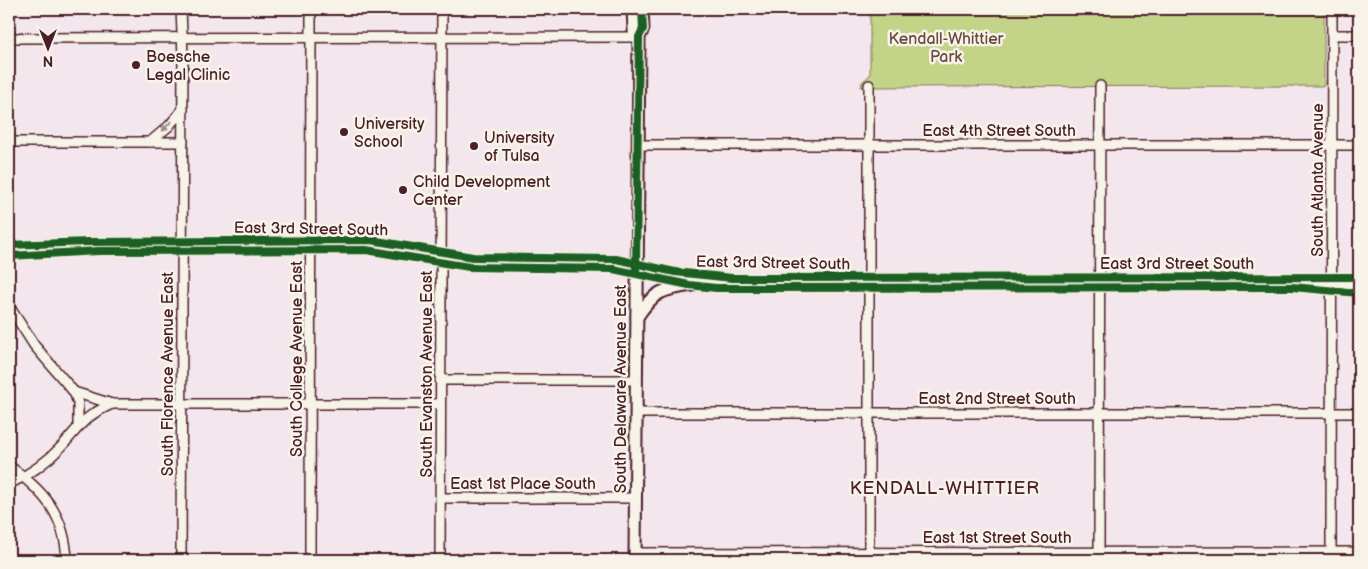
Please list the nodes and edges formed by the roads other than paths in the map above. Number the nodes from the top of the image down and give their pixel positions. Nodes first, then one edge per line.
1 (181, 9) edge
2 (312, 9) edge
3 (442, 9) edge
4 (634, 9) edge
5 (642, 9) edge
6 (1332, 9) edge
7 (1332, 35) junction
8 (1359, 35) edge
9 (182, 37) junction
10 (312, 37) junction
11 (442, 37) junction
12 (639, 37) junction
13 (9, 38) edge
14 (869, 85) dead end
15 (1100, 86) dead end
16 (183, 109) junction
17 (9, 142) edge
18 (150, 142) junction
19 (182, 142) junction
20 (1100, 145) junction
21 (1332, 145) junction
22 (1359, 145) edge
23 (639, 146) junction
24 (869, 146) junction
25 (182, 245) junction
26 (311, 245) junction
27 (9, 250) edge
28 (441, 257) junction
29 (636, 269) junction
30 (714, 282) junction
31 (1100, 282) junction
32 (869, 283) junction
33 (1331, 284) junction
34 (1359, 285) edge
35 (9, 306) edge
36 (636, 317) junction
37 (440, 380) junction
38 (636, 380) junction
39 (74, 392) junction
40 (112, 404) junction
41 (182, 404) junction
42 (311, 404) junction
43 (440, 404) junction
44 (1100, 412) junction
45 (636, 413) junction
46 (869, 413) junction
47 (1332, 413) junction
48 (1359, 413) edge
49 (78, 425) junction
50 (9, 466) edge
51 (24, 476) junction
52 (9, 484) edge
53 (440, 498) junction
54 (636, 498) junction
55 (1359, 552) edge
56 (635, 556) edge
57 (869, 556) edge
58 (1099, 556) edge
59 (1331, 556) edge
60 (68, 560) edge
61 (181, 560) edge
62 (310, 560) edge
63 (440, 560) edge

1 - 9 street, South Florence Avenue East
2 - 10 street, South College Avenue East
3 - 11 street, South Evanston Avenue East
4 - 12 street, South Delaware Avenue East
5 - 12 street, South Delaware Avenue East
6 - 7 street, South Atlanta Avenue
7 - 8 street
7 - 21 street, South Atlanta Avenue
9 - 10 street
9 - 13 street
9 - 16 street, South Florence Avenue East
10 - 11 street
10 - 26 street, South College Avenue East
11 - 12 street
11 - 28 street, South Evanston Avenue East
12 - 23 street, South Delaware Avenue East
14 - 24 street
15 - 20 street
16 -> 18 street
16 - 19 street, South Florence Avenue East
17 - 18 street
18 - 19 street
19 - 25 street, South Florence Avenue East
20 - 21 street, East 4th Street South
20 - 24 street, East 4th Street South
20 - 31 street
21 - 22 street, East 4th Street South
21 - 33 street, South Atlanta Avenue
23 - 24 street, East 4th Street South
23 - 29 street, South Delaware Avenue East
24 - 32 street
25 - 26 street, East 3rd Street South
25 - 27 street, East 3rd Street South
25 - 41 street, South Florence Avenue East
26 - 28 street, East 3rd Street South
26 - 42 street, South College Avenue East
28 - 29 street, East 3rd Street South
28 - 37 street, South Evanston Avenue East
29 - 30 street, East 3rd Street South
29 - 36 street, South Delaware Avenue East
30 - 32 street, East 3rd Street South
30 - 36 street
31 - 32 street, East 3rd Street South
31 - 33 street, East 3rd Street South
31 - 44 street
32 - 46 street
33 - 34 street, East 3rd Street South
33 - 47 street, South Atlanta Avenue
35 - 39 street
36 - 38 street, South Delaware Avenue East
37 - 38 street
37 - 43 street, South Evanston Avenue East
38 - 45 street, South Delaware Avenue East
39 - 40 street
39 - 49 street
40 - 41 street
40 - 49 street
41 - 42 street
41 - 61 street, South Florence Avenue East
42 - 43 street
42 - 62 street, South College Avenue East
43 - 53 street, South Evanston Avenue East
44 - 46 street, East 2nd Street South
44 - 47 street, East 2nd Street South
44 - 58 street
45 - 46 street, East 2nd Street South
45 - 54 street, South Delaware Avenue East
46 - 57 street
47 - 48 street, East 2nd Street South
47 - 59 street, South Atlanta Avenue
49 - 51 street
50 - 51 street
51 - 52 street
51 - 60 street
53 - 54 street, East 1st Place South
53 - 63 street, South Evanston Avenue East
54 - 56 street, South Delaware Avenue East
55 - 59 street, East 1st Street South
56 - 57 street, East 1st Street South
57 - 58 street, East 1st Street South
58 - 59 street, East 1st Street South

